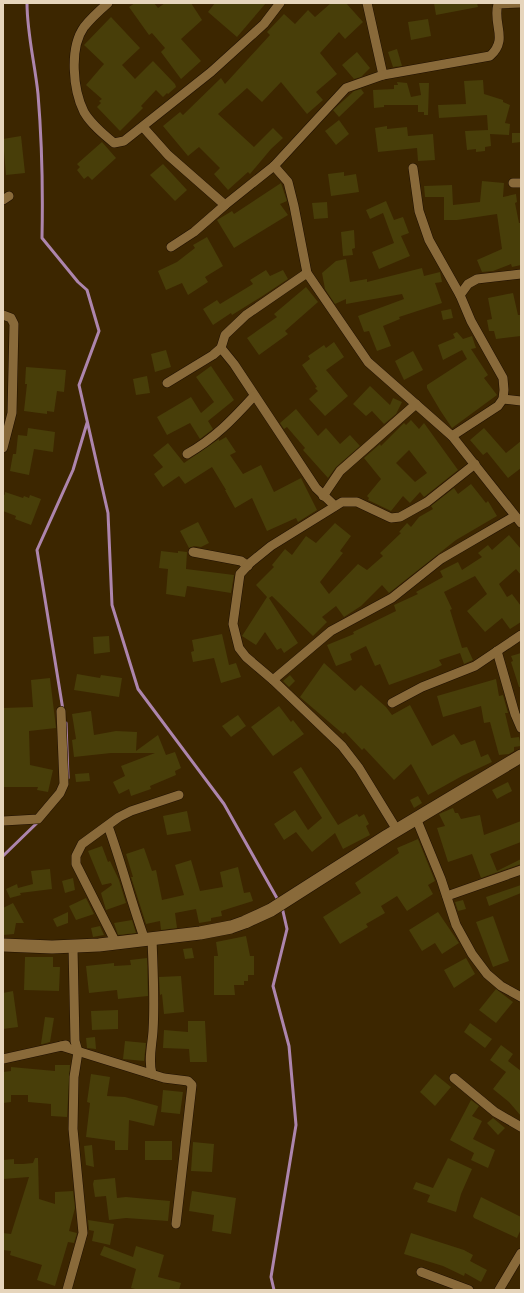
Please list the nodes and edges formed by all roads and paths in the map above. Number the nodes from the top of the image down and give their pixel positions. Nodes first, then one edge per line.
1 (108, 3) edge
2 (280, 3) edge
3 (367, 3) edge
4 (521, 4) edge
5 (384, 74) junction
6 (143, 127) junction
7 (274, 166) junction
8 (413, 168) dead end
9 (224, 205) junction
10 (172, 247) dead end
11 (308, 273) junction
12 (521, 274) edge
13 (460, 295) junction
14 (3, 315) edge
15 (221, 348) junction
16 (167, 384) dead end
17 (254, 396) junction
18 (503, 399) junction
19 (521, 401) edge
20 (416, 404) junction
21 (452, 436) junction
22 (3, 448) edge
23 (187, 454) dead end
24 (475, 464) junction
25 (323, 496) junction
26 (335, 506) junction
27 (515, 516) junction
28 (521, 524) edge
29 (193, 552) dead end
30 (248, 566) junction
31 (521, 635) edge
32 (497, 651) junction
33 (274, 680) junction
34 (392, 702) dead end
35 (61, 711) dead end
36 (521, 728) edge
37 (521, 756) edge
38 (179, 794) dead end
39 (416, 818) junction
40 (3, 822) edge
41 (108, 826) junction
42 (397, 830) junction
43 (521, 870) edge
44 (447, 896) junction
45 (148, 939) junction
46 (116, 943) junction
47 (3, 945) edge
48 (73, 947) junction
49 (521, 997) edge
50 (75, 1041) junction
51 (61, 1046) junction
52 (78, 1052) junction
53 (3, 1060) edge
54 (149, 1064) junction
55 (137, 1070) junction
56 (152, 1074) junction
57 (454, 1078) dead end
58 (521, 1127) edge
59 (176, 1224) dead end
60 (521, 1253) edge
61 (421, 1272) dead end
62 (67, 1290) edge
63 (468, 1290) edge
64 (499, 1290) edge

1 - 6 street
2 - 6 street
3 - 5 street
4 - 5 street
5 - 7 street
6 - 9 street
7 - 9 street
7 - 11 street
8 - 13 street
9 - 10 street
11 - 15 street
11 - 20 street
12 - 13 street
13 - 18 street
14 - 22 street
15 - 16 street
15 - 17 street
17 - 23 street
17 - 25 street
18 - 19 street
18 - 21 street
20 - 21 street
20 - 25 street
21 - 24 street
24 - 26 street
24 - 27 street
25 - 26 street
26 - 30 street
27 - 28 street
27 - 33 street
29 - 30 street
30 - 33 street
31 - 32 street
32 - 34 street
32 - 36 street
33 - 42 street
35 - 40 street
37 - 39 street
38 - 41 street
39 - 42 street
39 - 44 street
41 - 45 street
41 - 46 street
42 - 45 street
43 - 44 street
44 - 49 street
45 - 46 street
45 - 54 street
46 - 48 street
47 - 48 street
48 - 50 street
50 - 51 street
50 - 52 street
51 - 52 street
51 - 53 street
52 - 55 street
52 - 62 street
54 - 55 street
54 - 56 street
55 - 56 street
56 - 59 street
57 - 58 street
60 - 64 street
61 - 63 street

